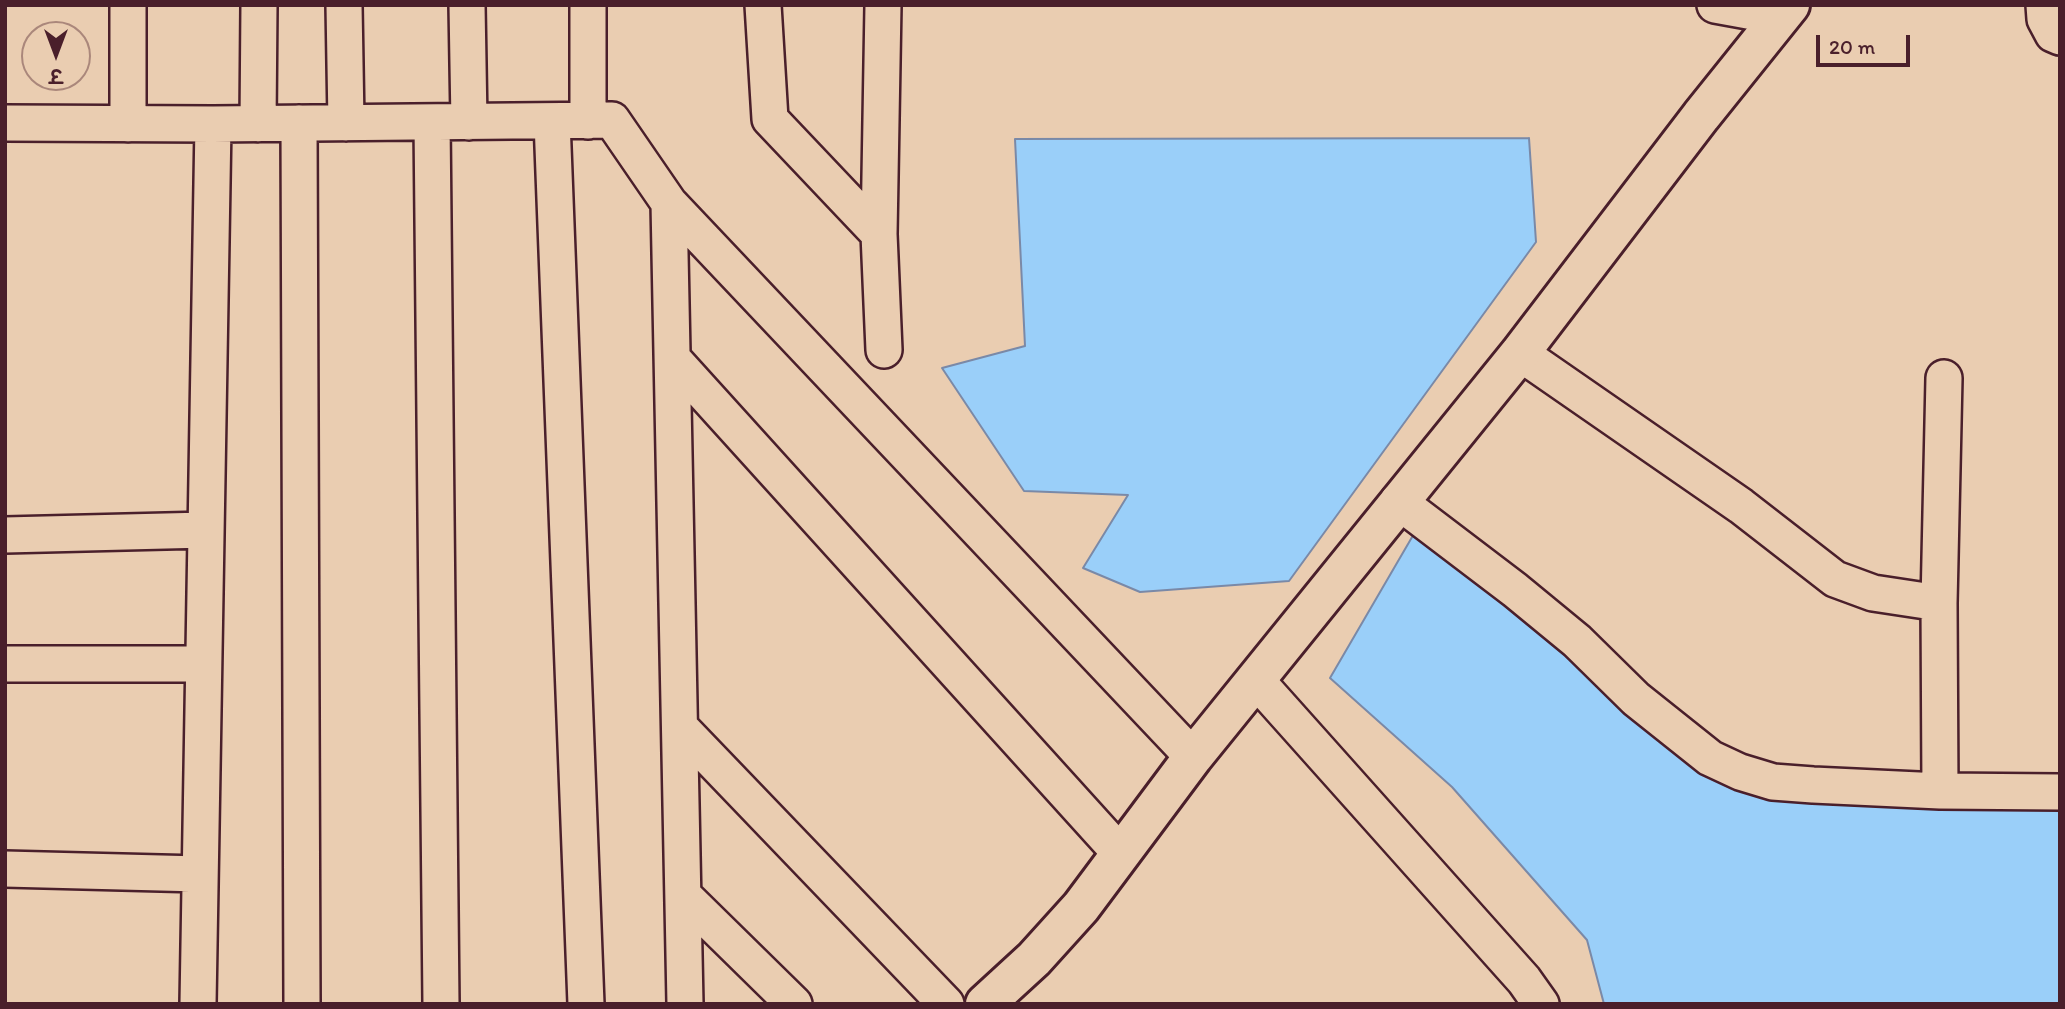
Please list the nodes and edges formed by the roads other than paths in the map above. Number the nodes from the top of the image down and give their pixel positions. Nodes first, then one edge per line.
1 (128, 5) edge
2 (259, 5) edge
3 (344, 5) edge
4 (467, 5) edge
5 (588, 5) edge
6 (763, 5) edge
7 (883, 5) edge
8 (1714, 5) edge
9 (2044, 5) edge
10 (1786, 11) edge
11 (2060, 37) edge
12 (552, 121) junction
13 (588, 121) junction
14 (432, 122) junction
15 (468, 122) junction
16 (5, 123) edge
17 (299, 123) junction
18 (346, 123) junction
19 (128, 124) junction
20 (212, 124) junction
21 (258, 124) junction
22 (669, 202) junction
23 (879, 233) junction
24 (884, 349) dead end
25 (1520, 353) junction
26 (673, 359) junction
27 (1944, 378) dead end
28 (1398, 501) junction
29 (206, 530) junction
30 (5, 535) edge
31 (1939, 603) junction
32 (5, 664) edge
33 (203, 664) junction
34 (1256, 680) junction
35 (680, 727) junction
36 (1193, 757) junction
37 (1940, 791) junction
38 (2060, 792) edge
39 (1121, 854) junction
40 (5, 869) edge
41 (200, 874) junction
42 (683, 895) junction
43 (198, 1004) edge
44 (302, 1004) edge
45 (441, 1004) edge
46 (586, 1004) edge
47 (685, 1004) edge
48 (794, 1004) edge
49 (946, 1004) edge
50 (985, 1004) edge
51 (1541, 1004) edge

1 - 19 street
2 - 21 street
3 - 18 street
4 - 15 street
5 - 13 street
6 - 23 street
7 - 23 street
8 - 10 street
9 - 11 street
10 - 25 street
12 - 13 street
12 - 15 street
12 - 46 street
13 - 22 street
14 - 15 street
14 - 18 street
14 - 45 street
16 - 19 street
17 - 18 street
17 - 21 street
17 - 44 street
19 - 20 street
20 - 21 street
20 - 29 street
22 - 26 street
22 - 36 street
23 - 24 street
25 - 28 street
25 - 31 street
26 - 35 street
26 - 39 street
27 - 31 street
28 - 34 street
28 - 37 street
29 - 30 street
29 - 33 street
31 - 37 street
32 - 33 street
33 - 41 street
34 - 36 street
34 - 51 street
35 - 42 street
35 - 49 street
36 - 39 street
37 - 38 street
39 - 50 street
40 - 41 street
41 - 43 street
42 - 47 street
42 - 48 street

